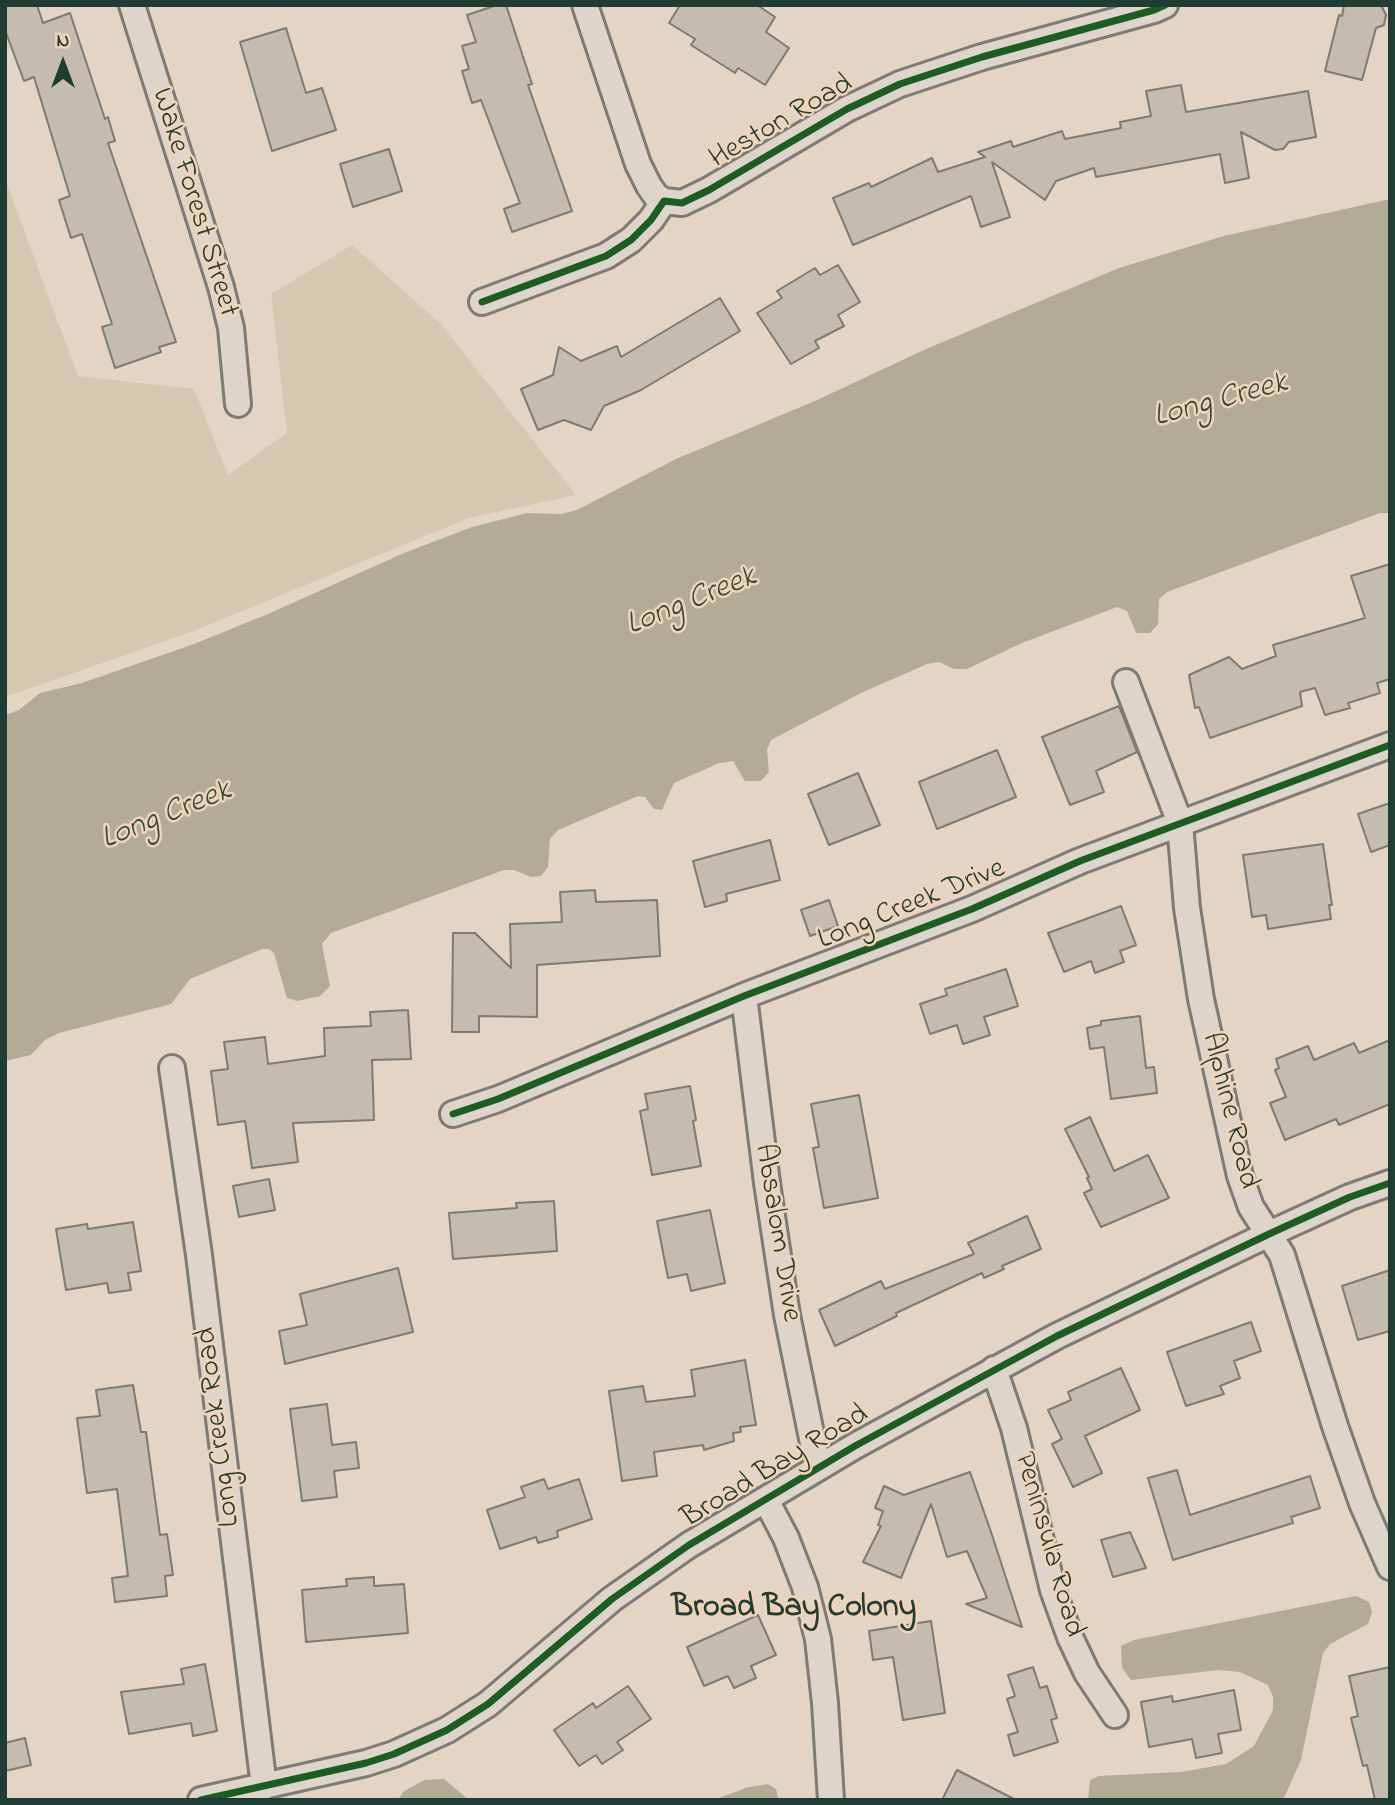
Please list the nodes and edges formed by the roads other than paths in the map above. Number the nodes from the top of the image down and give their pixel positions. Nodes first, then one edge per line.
1 (132, 5) edge
2 (585, 5) edge
3 (1165, 5) edge
4 (664, 201) junction
5 (482, 302) dead end
6 (238, 404) dead end
7 (1126, 682) dead end
8 (1390, 746) edge
9 (1180, 823) junction
10 (744, 996) junction
11 (172, 1068) dead end
12 (453, 1114) dead end
13 (1390, 1183) edge
14 (1269, 1234) junction
15 (995, 1369) junction
16 (818, 1468) junction
17 (766, 1500) junction
18 (1390, 1567) edge
19 (1115, 1715) dead end
20 (264, 1787) junction
21 (201, 1800) edge
22 (831, 1800) edge

1 - 6 street, Wake Forest Street
2 - 4 street
3 - 4 street, Heston Road
4 - 5 street
7 - 9 street, Alphine Road
8 - 9 street, Long Creek Drive
9 - 10 street, Long Creek Drive
9 - 14 street, Alphine Road
10 - 12 street, Long Creek Drive
10 - 16 street, Absalom Drive
11 - 20 street, Long Creek Road
13 - 14 street, Broad Bay Road
14 - 15 street, Broad Bay Road
14 - 18 street, Alphine Road
15 - 16 street, Broad Bay Road
15 - 19 street, Peninsula Road
16 - 17 street, Broad Bay Road
17 - 20 street, Broad Bay Road
17 - 22 street
20 - 21 street, Broad Bay Road

